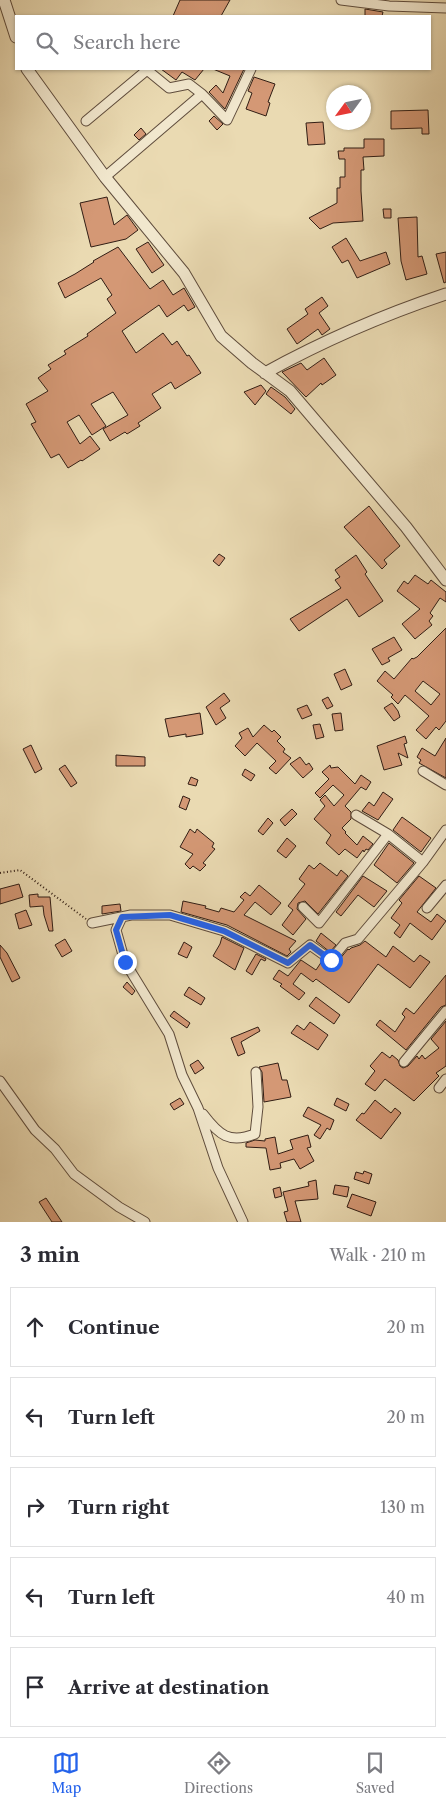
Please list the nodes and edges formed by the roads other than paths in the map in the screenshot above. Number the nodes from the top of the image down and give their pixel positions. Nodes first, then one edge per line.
1 (4, 0) edge
2 (341, 0) edge
3 (446, 8) edge
4 (15, 34) edge
5 (28, 70) edge
6 (251, 70) edge
7 (202, 94) junction
8 (86, 121) dead end
9 (105, 176) junction
10 (446, 294) edge
11 (265, 373) junction
12 (446, 580) edge
13 (423, 771) dead end
14 (446, 785) edge
15 (356, 815) dead end
16 (446, 830) edge
17 (388, 834) junction
18 (423, 862) junction
19 (446, 885) edge
20 (303, 907) dead end
21 (427, 908) dead end
22 (122, 917) junction
23 (92, 923) road end
24 (446, 1011) edge
25 (404, 1062) dead end
26 (256, 1072) dead end
27 (446, 1079) edge
28 (0, 1081) edge
29 (439, 1088) dead end
30 (198, 1108) junction
31 (145, 1222) edge
32 (243, 1222) edge

1 - 4 street
2 - 3 street
5 - 9 street
6 - 7 street
7 - 8 street
7 - 9 street
9 - 11 street
10 - 11 street
11 - 12 street
13 - 14 street
15 - 17 street
16 - 18 street
17 - 18 street
17 - 20 street
18 - 22 street
19 - 21 street
22 - 23 street
22 - 30 street
24 - 25 street
26 - 30 street
27 - 29 street
28 - 31 street
30 - 32 street

